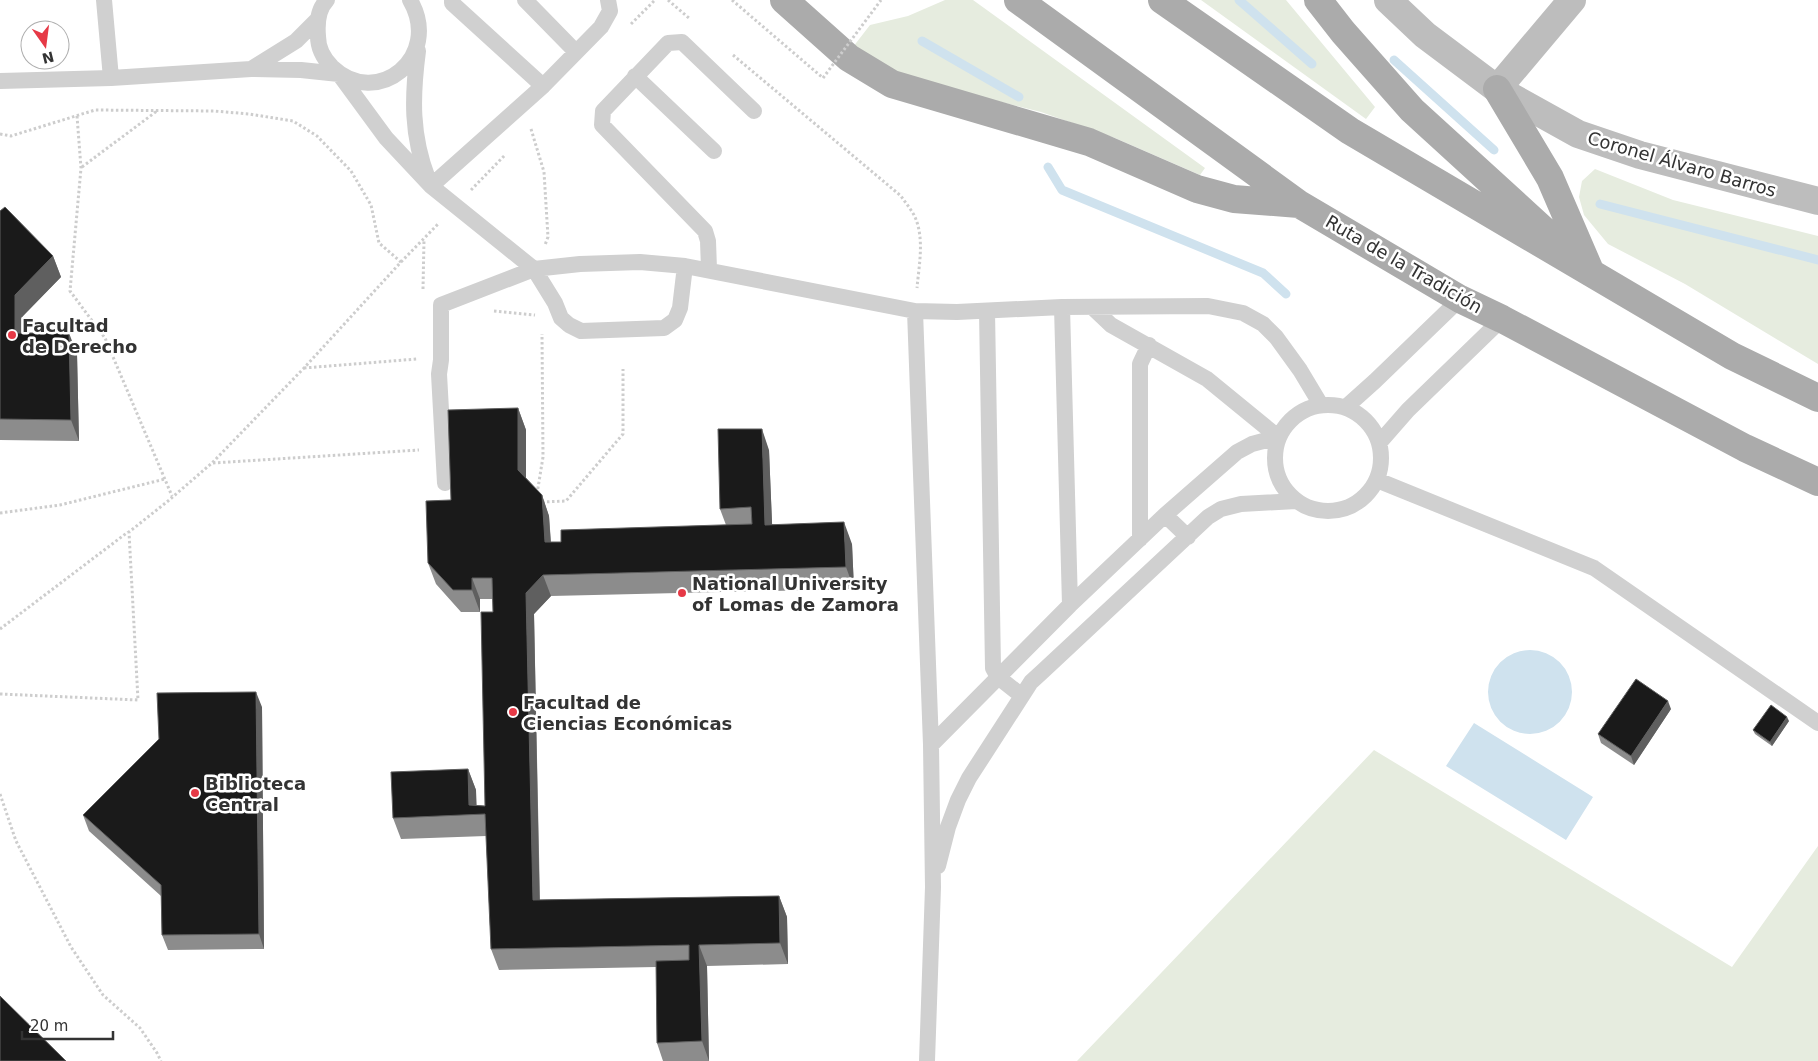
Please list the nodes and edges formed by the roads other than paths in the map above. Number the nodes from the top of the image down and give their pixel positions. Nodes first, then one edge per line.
1 (104, 0) edge
2 (326, 0) edge
3 (452, 0) edge
4 (524, 0) edge
5 (608, 0) edge
6 (784, 0) edge
7 (1018, 0) edge
8 (1162, 0) edge
9 (1318, 0) edge
10 (1388, 0) edge
11 (1572, 0) edge
12 (415, 4) edge
13 (317, 20) junction
14 (418, 46) junction
15 (576, 52) junction
16 (251, 69) junction
17 (339, 74) junction
18 (635, 76) junction
19 (111, 78) junction
20 (0, 81) edge
21 (543, 86) junction
22 (1497, 89) junction
23 (754, 110) dead end
24 (714, 151) dead end
25 (431, 186) junction
26 (1818, 201) edge
27 (1299, 204) junction
28 (685, 266) junction
29 (534, 269) junction
30 (709, 269) junction
31 (1591, 273) junction
32 (1460, 299) junction
33 (1062, 307) junction
34 (1092, 307) junction
35 (988, 311) junction
36 (915, 312) junction
37 (1502, 319) junction
38 (1149, 345) junction
39 (1818, 398) edge
40 (1321, 405) junction
41 (1346, 407) junction
42 (1278, 437) junction
43 (1380, 442) junction
44 (1377, 480) junction
45 (445, 482) dead end
46 (1818, 482) edge
47 (1296, 501) junction
48 (1165, 515) junction
49 (1188, 537) junction
50 (1140, 539) junction
51 (1070, 605) junction
52 (998, 677) junction
53 (1022, 696) junction
54 (1818, 723) edge
55 (931, 746) junction
56 (933, 887) junction
57 (926, 1061) edge

1 - 19 lane
2 - 13 lane
3 - 21 lane
4 - 15 lane
5 - 15 lane
6 - 27 main road
7 - 27 main road, Ruta de la Tradición
8 - 31 main road
9 - 31 main road
10 - 22 main road, Coronel Álvaro Barros
11 - 22 main road
12 - 14 lane
13 - 16 lane
13 - 17 lane
14 - 17 lane
14 - 25 lane
15 - 21 lane
16 - 17 lane
16 - 19 lane
17 - 25 lane
18 - 23 lane
18 - 24 lane
18 - 30 lane
19 - 20 lane
21 - 25 lane
22 - 26 main road, Coronel Álvaro Barros
22 - 31 main road
25 - 29 lane
27 - 32 main road, Ruta de la Tradición
28 - 29 lane
28 - 29 lane
28 - 30 lane
29 - 45 lane
30 - 36 lane
31 - 39 main road
32 - 37 main road, Ruta de la Tradición
32 - 41 lane
33 - 34 lane
33 - 35 lane
33 - 51 lane
34 - 38 lane
34 - 40 lane
35 - 36 lane
35 - 52 lane
36 - 55 lane
37 - 43 lane
37 - 46 main road, Ruta de la Tradición
38 - 42 lane
38 - 50 lane
40 - 41 lane
40 - 42 lane
41 - 43 lane
42 - 47 lane
42 - 48 lane
43 - 44 lane
44 - 47 lane
44 - 54 lane
47 - 49 lane
48 - 49 lane
48 - 50 lane
49 - 53 lane
50 - 51 lane
51 - 52 lane
52 - 53 lane
52 - 55 lane
53 - 56 lane
55 - 56 lane
56 - 57 lane

